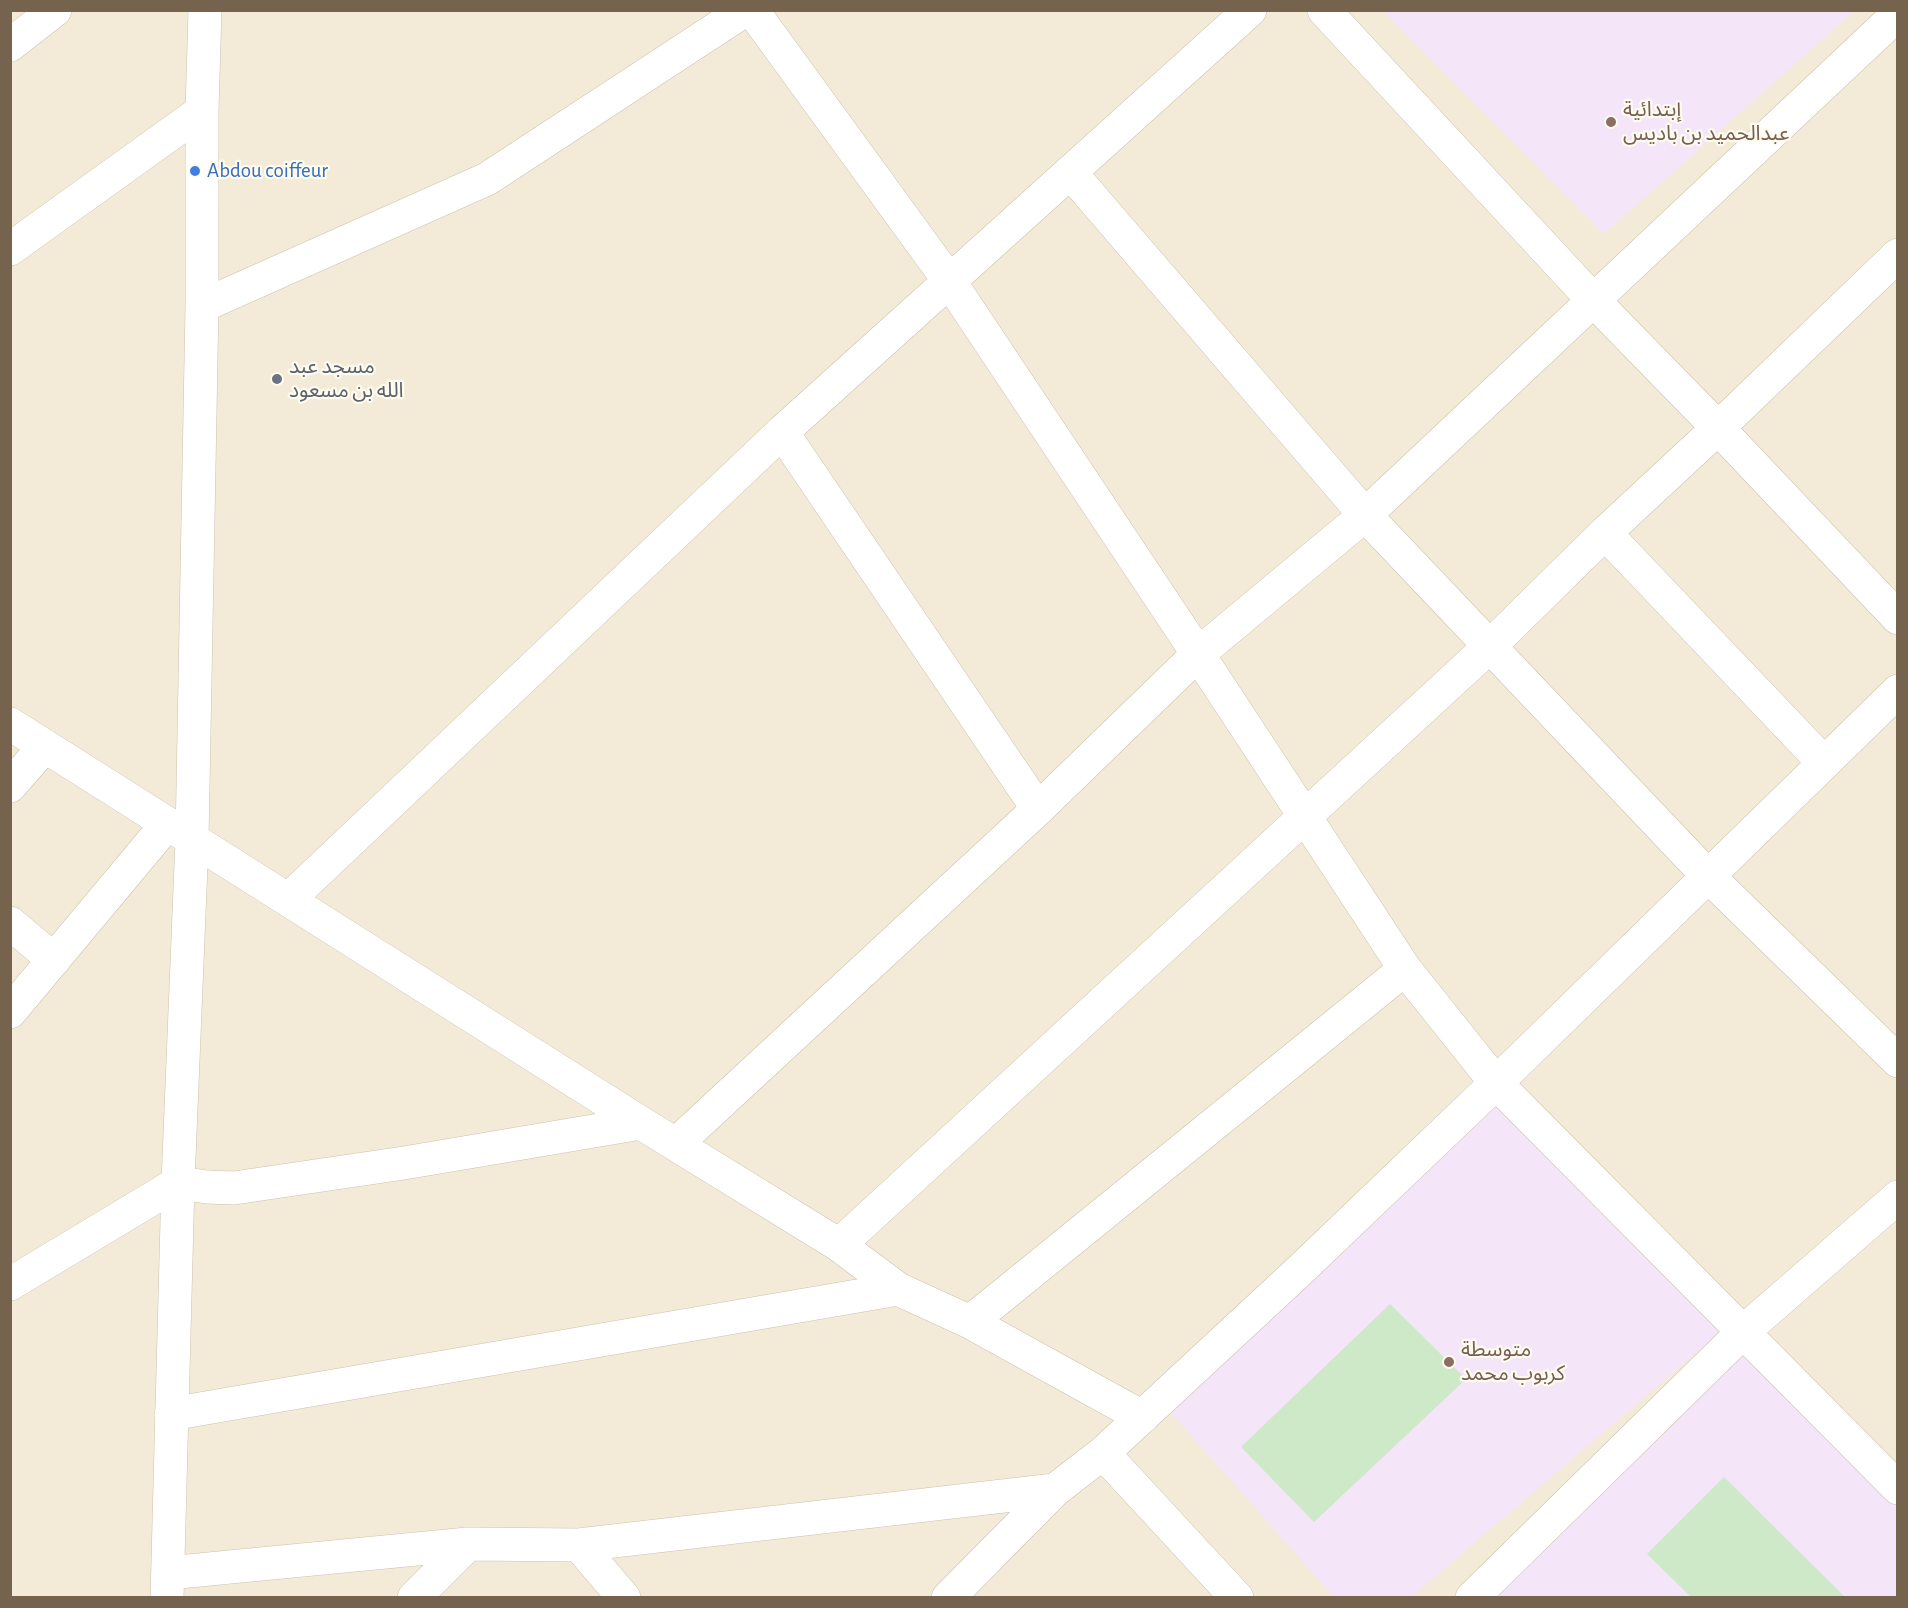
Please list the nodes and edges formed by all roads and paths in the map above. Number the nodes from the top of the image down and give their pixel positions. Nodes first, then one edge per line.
1 (55, 10) edge
2 (205, 10) edge
3 (745, 10) edge
4 (752, 10) edge
5 (1250, 10) edge
6 (1324, 10) edge
7 (1898, 14) edge
8 (10, 45) edge
9 (202, 111) junction
10 (1070, 172) junction
11 (10, 249) edge
12 (1898, 255) edge
13 (950, 282) junction
14 (1594, 301) junction
15 (202, 306) junction
16 (1718, 428) junction
17 (782, 432) junction
18 (1365, 515) junction
19 (1605, 533) junction
20 (1898, 618) edge
21 (1489, 647) junction
22 (1198, 654) junction
23 (1898, 690) edge
24 (10, 724) edge
25 (45, 746) junction
26 (1824, 763) junction
27 (10, 786) edge
28 (1038, 809) junction
29 (1305, 816) junction
30 (179, 832) junction
31 (1707, 875) junction
32 (289, 899) junction
33 (10, 923) edge
34 (54, 960) junction
35 (1405, 969) junction
36 (10, 1012) edge
37 (1898, 1062) edge
38 (1496, 1083) junction
39 (641, 1123) junction
40 (676, 1144) junction
41 (178, 1183) junction
42 (1898, 1197) edge
43 (839, 1245) junction
44 (10, 1284) edge
45 (898, 1289) junction
46 (970, 1322) junction
47 (1744, 1332) junction
48 (171, 1414) junction
49 (1142, 1417) junction
50 (1103, 1453) junction
51 (1898, 1488) edge
52 (1055, 1490) junction
53 (468, 1544) junction
54 (579, 1545) junction
55 (167, 1585) edge
56 (414, 1598) edge
57 (624, 1598) edge
58 (948, 1598) edge
59 (1237, 1598) edge
60 (1472, 1598) edge

1 - 8 street
2 - 9 street
3 - 15 street
4 - 13 street
5 - 10 street
6 - 14 street
7 - 14 street
9 - 11 street
9 - 15 street
10 - 13 street
10 - 18 street
12 - 16 street
13 - 17 street
13 - 22 street
14 - 16 street
14 - 18 street
15 - 30 street
16 - 19 street
16 - 20 street
17 - 28 street
17 - 32 street
18 - 21 street
18 - 22 street
19 - 21 street
19 - 26 street
21 - 29 street
21 - 31 street
22 - 28 street
22 - 29 street
23 - 26 street
24 - 25 street
25 - 27 street
25 - 30 street
26 - 31 street
28 - 40 street
29 - 35 street
29 - 43 street
30 - 32 street
30 - 34 street
30 - 41 street
31 - 37 street
31 - 38 street
32 - 39 street
33 - 34 street
34 - 36 street
35 - 38 street
35 - 46 street
38 - 47 street
38 - 49 street
39 - 40 street
39 - 41 street
40 - 43 street
41 - 44 street
41 - 48 street
42 - 47 street
43 - 45 street
45 - 46 street
45 - 48 street
46 - 49 street
47 - 51 street
47 - 60 street
48 - 55 street
49 - 50 street
50 - 52 street
50 - 59 street
52 - 54 street
52 - 58 street
53 - 54 street
53 - 55 street
53 - 56 street
54 - 57 street

